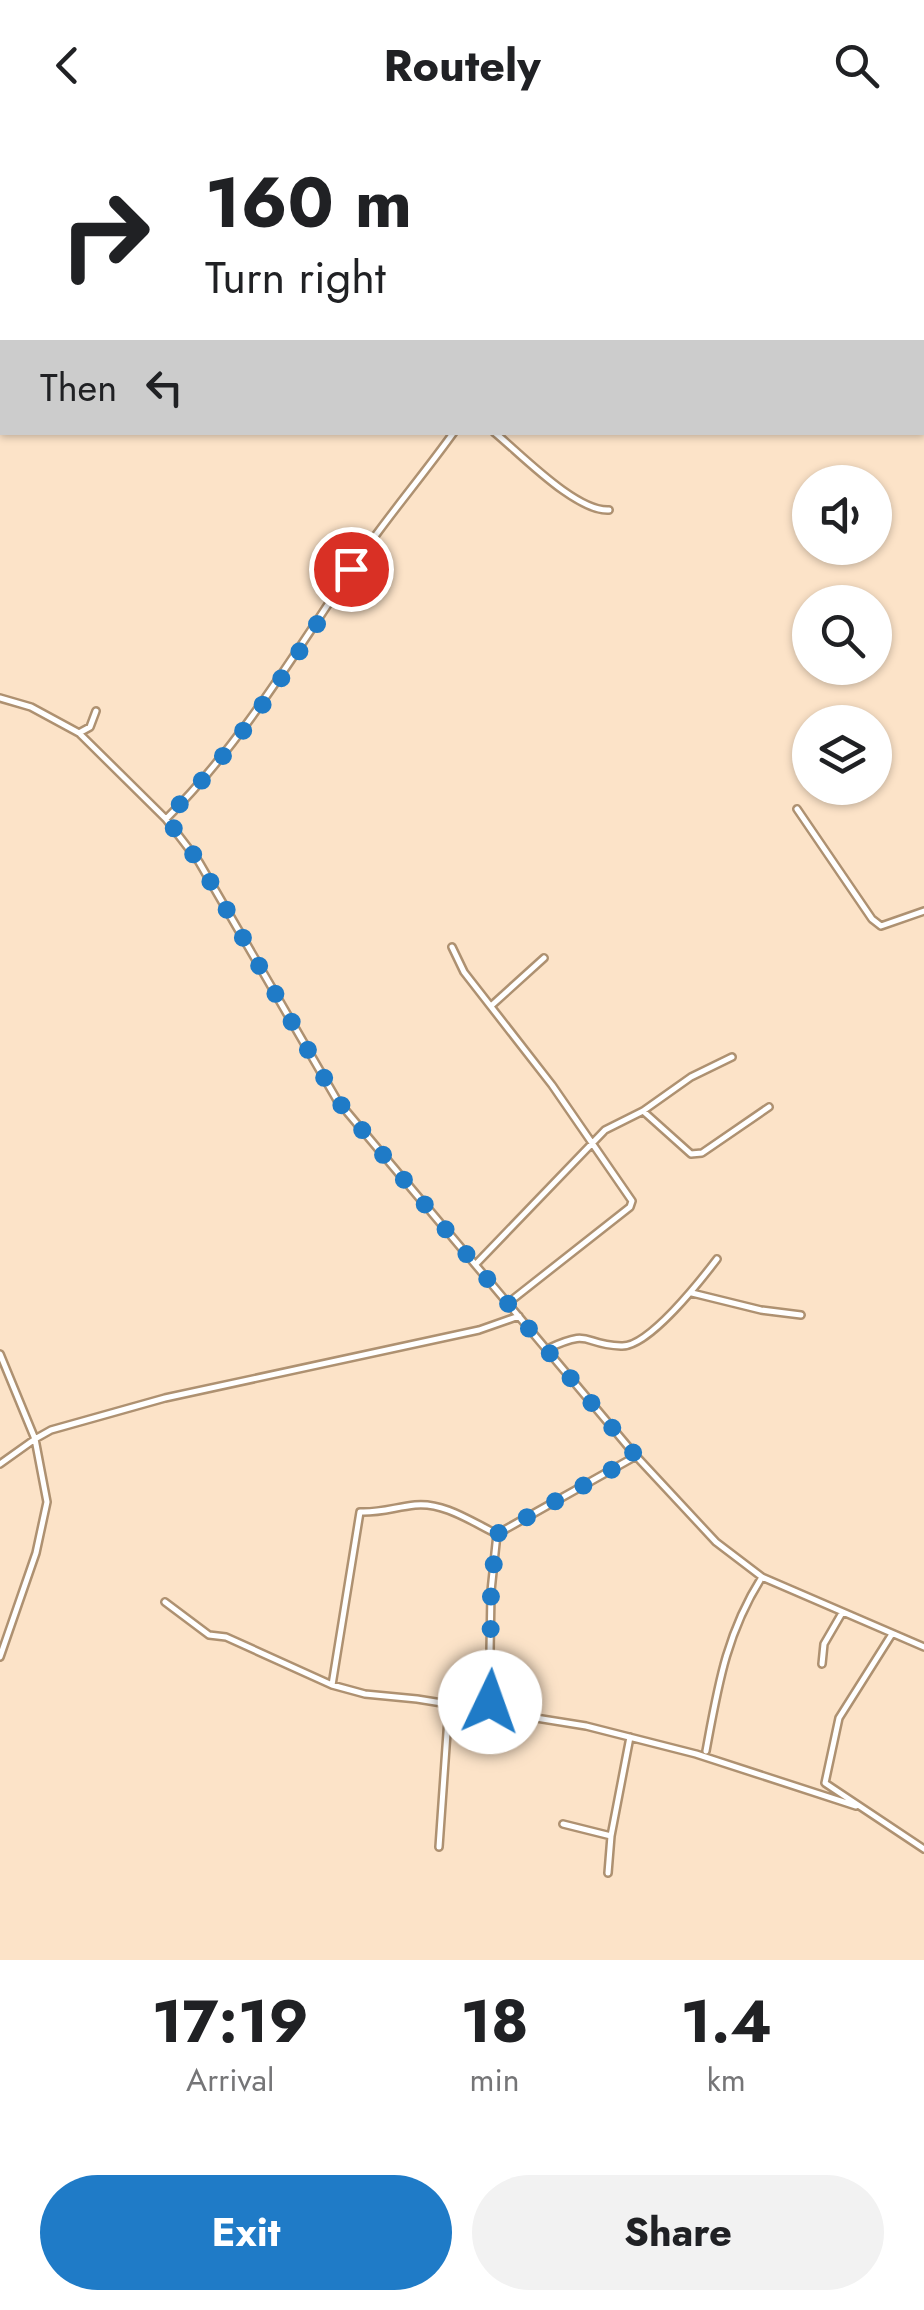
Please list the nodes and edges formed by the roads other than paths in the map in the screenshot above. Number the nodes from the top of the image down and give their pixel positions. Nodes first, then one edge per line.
1 (452, 435) edge
2 (498, 435) edge
3 (609, 510) dead end
4 (0, 698) edge
5 (96, 710) dead end
6 (79, 732) junction
7 (797, 809) dead end
8 (166, 818) junction
9 (924, 912) edge
10 (452, 947) dead end
11 (544, 958) dead end
12 (491, 1006) junction
13 (732, 1057) dead end
14 (769, 1107) dead end
15 (644, 1111) junction
16 (590, 1143) junction
17 (717, 1258) dead end
18 (476, 1264) junction
19 (691, 1293) junction
20 (508, 1303) junction
21 (802, 1314) dead end
22 (519, 1316) junction
23 (547, 1348) junction
24 (0, 1354) edge
25 (35, 1439) junction
26 (636, 1456) junction
27 (0, 1464) edge
28 (497, 1534) junction
29 (762, 1577) junction
30 (166, 1602) dead end
31 (842, 1613) junction
32 (892, 1634) junction
33 (924, 1647) edge
34 (0, 1657) edge
35 (822, 1664) dead end
36 (332, 1685) junction
37 (449, 1704) junction
38 (488, 1712) junction
39 (630, 1737) junction
40 (706, 1752) dead end
41 (856, 1806) junction
42 (563, 1824) dead end
43 (611, 1836) junction
44 (439, 1847) dead end
45 (924, 1850) edge
46 (608, 1873) dead end

1 - 8 street
2 - 3 street
4 - 6 street
5 - 6 street
6 - 8 street
7 - 9 street
8 - 18 street
10 - 12 street
11 - 12 street
12 - 16 street
13 - 15 street
14 - 15 street
15 - 16 street
16 - 18 street
16 - 20 street
17 - 19 street
18 - 20 street
19 - 21 street
19 - 23 street
20 - 22 street
22 - 23 street
22 - 25 street
23 - 26 street
24 - 25 street
25 - 27 street
25 - 34 street
26 - 28 street
26 - 29 street
28 - 36 street
28 - 38 street
29 - 31 street
29 - 40 street
30 - 36 street
31 - 32 street
31 - 35 street
32 - 33 street
32 - 41 street
36 - 37 street
37 - 38 street
37 - 44 street
38 - 39 street
39 - 41 street
39 - 43 street
41 - 45 street
42 - 43 street
43 - 46 street

